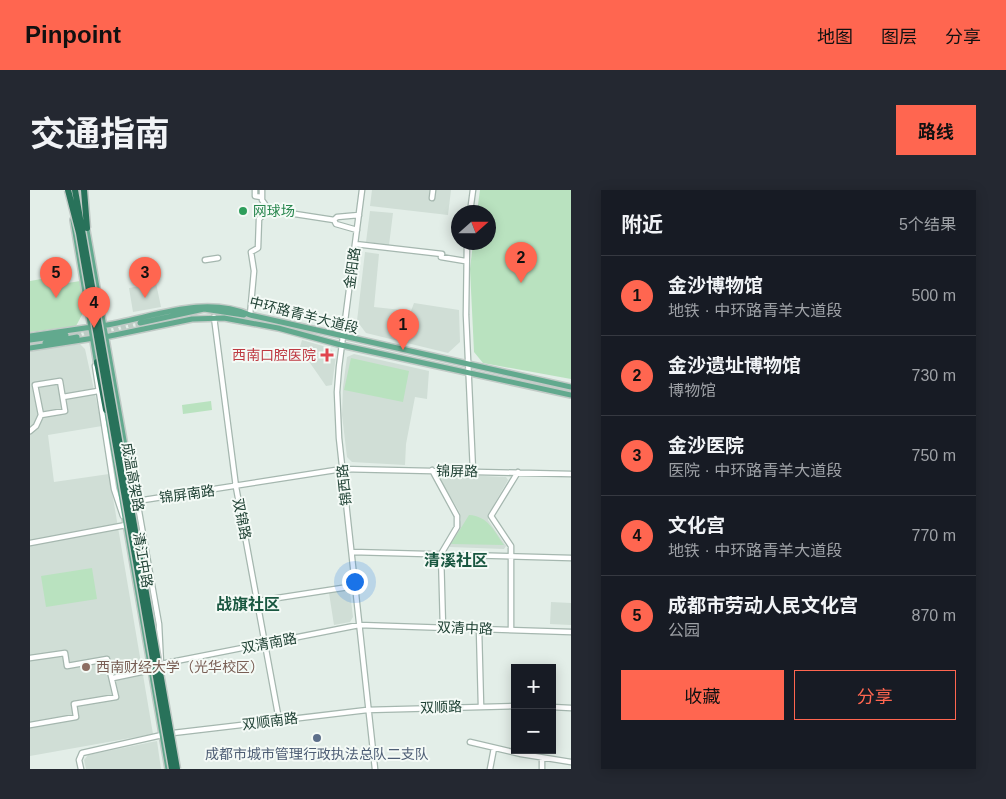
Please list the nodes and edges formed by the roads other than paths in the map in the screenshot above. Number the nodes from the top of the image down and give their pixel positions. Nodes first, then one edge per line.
1 (67, 190) edge
2 (255, 190) edge
3 (262, 190) edge
4 (362, 190) edge
5 (433, 190) edge
6 (472, 190) edge
7 (80, 191) edge
8 (261, 197) junction
9 (432, 198) dead end
10 (471, 205) edge
11 (269, 210) junction
12 (359, 215) junction
13 (334, 220) junction
14 (357, 230) junction
15 (76, 237) junction
16 (355, 244) junction
17 (467, 250) edge
18 (218, 258) dead end
19 (204, 260) dead end
20 (466, 261) junction
21 (250, 315) junction
22 (214, 317) junction
23 (249, 322) junction
24 (104, 326) junction
25 (91, 328) junction
26 (30, 336) edge
27 (106, 336) junction
28 (343, 336) junction
29 (93, 338) junction
30 (30, 340) edge
31 (94, 345) junction
32 (342, 345) junction
33 (30, 346) edge
34 (97, 362) junction
35 (468, 368) junction
36 (571, 387) edge
37 (98, 391) junction
38 (571, 395) edge
39 (63, 397) junction
40 (40, 415) junction
41 (30, 431) edge
42 (127, 461) junction
43 (342, 468) junction
44 (432, 470) junction
45 (473, 471) junction
46 (518, 472) junction
47 (571, 474) edge
48 (236, 487) junction
49 (136, 501) junction
50 (127, 525) junction
51 (30, 543) edge
52 (352, 552) junction
53 (441, 554) junction
54 (511, 556) junction
55 (571, 558) edge
56 (355, 586) junction
57 (258, 601) junction
58 (359, 624) junction
59 (443, 628) junction
60 (479, 629) junction
61 (511, 630) junction
62 (571, 632) edge
63 (266, 644) junction
64 (158, 650) junction
65 (30, 658) edge
66 (162, 664) junction
67 (151, 670) junction
68 (113, 678) junction
69 (481, 706) junction
70 (511, 706) edge
71 (556, 707) edge
72 (571, 708) edge
73 (368, 710) junction
74 (279, 720) junction
75 (164, 724) junction
76 (30, 725) edge
77 (173, 733) junction
78 (162, 735) junction
79 (470, 742) dead end
80 (494, 748) junction
81 (542, 758) junction
82 (571, 762) edge
83 (81, 769) edge
84 (168, 769) edge
85 (172, 769) edge
86 (178, 769) edge
87 (374, 769) edge
88 (490, 769) edge
89 (542, 769) edge

1 - 15 main road
1 - 50 highway, 成温高架路, bridge
2 - 8 street
3 - 8 street
4 - 12 street, 金阳路
5 - 9 street
6 - 10 street
7 - 15 main road
7 - 24 main road, 清江中路
7 - 64 highway, 成温高架路, bridge
8 - 11 street
11 - 13 street
11 - 21 street
12 - 13 street
12 - 14 street, 金阳路
13 - 14 street
14 - 16 street, 金阳路
15 - 25 main road, 清江中路
16 - 20 street
16 - 28 street, 金阳路
17 - 20 street
18 - 19 street
20 - 35 street
21 - 23 main road
21 - 24 main road, 中环路青羊大道段
21 - 28 main road, 中环路青羊大道段
22 - 23 main road, 中环路青羊大道段
22 - 27 main road, 中环路青羊大道段
22 - 48 street, 双锦路
23 - 32 main road, 中环路青羊大道段
24 - 25 main road, 中环路青羊大道段
24 - 27 main road, 清江中路
25 - 26 main road, 中环路青羊大道段
25 - 29 main road, 清江中路
27 - 29 main road, 中环路青羊大道段
27 - 42 main road, 清江中路
28 - 32 street, 金阳路
28 - 35 main road, 中环路青羊大道段
29 - 31 main road, 清江中路
29 - 33 main road, 中环路青羊大道段
30 - 33 main road
31 - 34 main road, 清江中路
31 - 37 street
32 - 35 main road, 中环路青羊大道段
32 - 43 street, 锦西路
34 - 50 main road, 清江中路
34 - 50 highway, bridge
35 - 36 main road, 中环路青羊大道段
35 - 38 main road, 中环路青羊大道段
35 - 45 street
37 - 39 street
37 - 50 street
39 - 40 street
39 - 40 street
40 - 41 street
42 - 49 highway
42 - 66 main road, 清江中路
43 - 44 street, 锦屏路
43 - 48 street, 锦屏路
43 - 52 street, 锦西路
44 - 45 street, 锦屏路
44 - 53 street
45 - 46 street, 锦屏路
46 - 47 street, 锦屏路
46 - 54 street
48 - 49 street, 锦屏南路
48 - 57 street, 双锦路
49 - 64 highway, bridge
49 - 66 street, 清江中路
50 - 51 street
50 - 67 main road, 清江中路
50 - 75 highway, 成温高架路, bridge
52 - 53 street
52 - 56 street, 锦西路
53 - 54 street
53 - 59 street
54 - 55 street
54 - 61 street
56 - 57 street
56 - 58 street, 锦西路
57 - 63 street, 双锦路
58 - 59 street, 双清中路
58 - 63 street, 双清南路
58 - 73 street, 锦西路
59 - 60 street, 双清中路
60 - 61 street, 双清中路
60 - 69 street
61 - 62 street, 双清中路
63 - 66 street, 双清南路
63 - 74 street, 双锦路
64 - 86 highway, 成温高架路, bridge
65 - 68 street
66 - 67 street, 双清南路
66 - 77 main road, 清江中路
67 - 68 street, 双清南路
67 - 78 main road, 清江中路
68 - 76 street
69 - 70 street, 双顺路
69 - 73 street, 双顺路
71 - 72 street
73 - 74 street, 双顺南路
73 - 87 street, 锦西路
74 - 77 street, 双顺南路
75 - 84 highway, bridge
75 - 85 highway, 成温高架路, bridge
77 - 86 main road, 清江中路
78 - 83 street
78 - 84 main road, 清江中路
79 - 80 street
80 - 81 street
80 - 88 street
81 - 82 street
81 - 89 street

